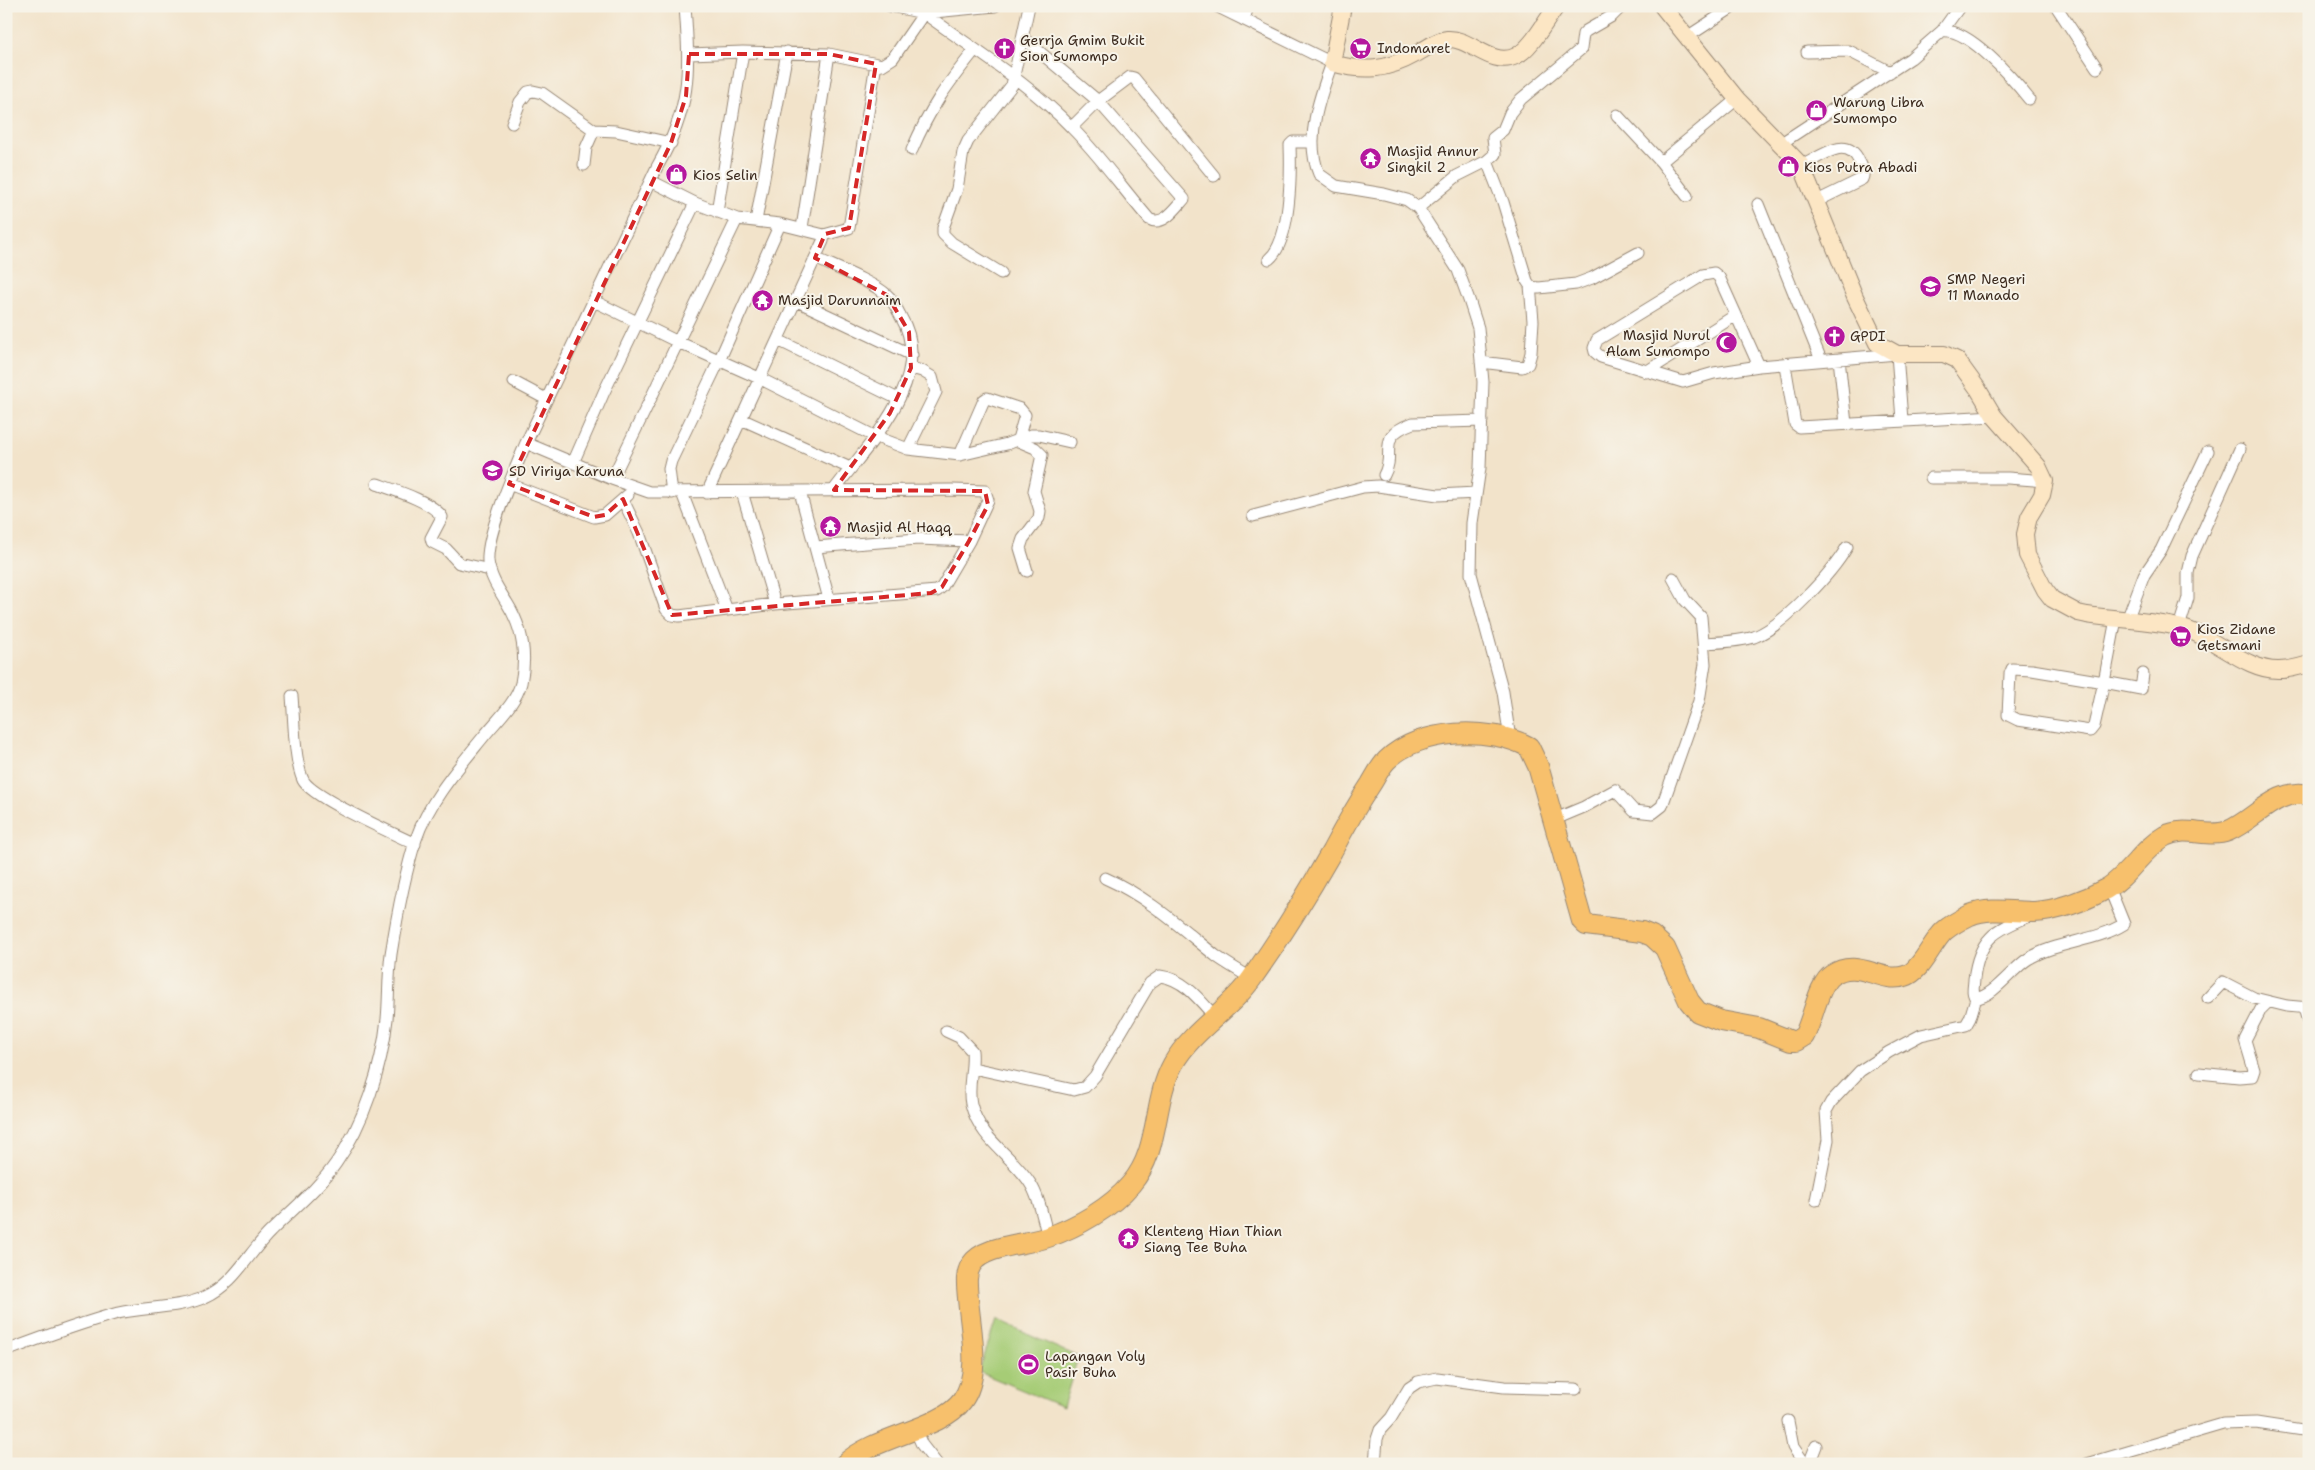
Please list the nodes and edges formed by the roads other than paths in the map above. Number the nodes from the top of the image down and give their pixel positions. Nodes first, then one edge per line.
1 (686, 6) edge
2 (890, 6) edge
3 (994, 6) edge
4 (1029, 6) edge
5 (1216, 6) edge
6 (1248, 6) edge
7 (1344, 6) edge
8 (1557, 6) edge
9 (1622, 6) edge
10 (1662, 6) edge
11 (1960, 6) edge
12 (2056, 6) edge
13 (1730, 9) dead end
14 (918, 10) edge
15 (1244, 20) junction
16 (1942, 31) junction
17 (1687, 37) junction
18 (1023, 38) junction
19 (974, 51) junction
20 (743, 52) junction
21 (787, 52) junction
22 (1807, 52) dead end
23 (689, 54) junction
24 (829, 54) junction
25 (1332, 63) junction
26 (876, 64) junction
27 (2097, 68) dead end
28 (1890, 72) junction
29 (1014, 78) junction
30 (1737, 99) junction
31 (2029, 100) dead end
32 (1098, 101) junction
33 (1617, 115) dead end
34 (512, 123) dead end
35 (1072, 127) junction
36 (594, 130) junction
37 (671, 142) junction
38 (1314, 142) junction
39 (1780, 144) junction
40 (912, 150) dead end
41 (1487, 161) junction
42 (1661, 162) junction
43 (584, 165) dead end
44 (1802, 166) junction
45 (1214, 176) dead end
46 (650, 181) junction
47 (1687, 196) dead end
48 (1817, 201) junction
49 (696, 203) junction
50 (1758, 204) dead end
51 (1418, 208) junction
52 (717, 212) junction
53 (737, 218) junction
54 (756, 221) junction
55 (780, 224) junction
56 (802, 228) junction
57 (824, 235) junction
58 (1638, 253) dead end
59 (816, 258) junction
60 (1269, 259) dead end
61 (1001, 273) dead end
62 (1530, 285) junction
63 (594, 300) junction
64 (795, 300) junction
65 (1736, 315) junction
66 (638, 322) junction
67 (778, 340) junction
68 (678, 342) junction
69 (1897, 354) junction
70 (912, 355) junction
71 (1839, 359) junction
72 (719, 360) junction
73 (1821, 360) junction
74 (1481, 362) junction
75 (1785, 364) junction
76 (1760, 366) junction
77 (911, 368) junction
78 (1646, 372) junction
79 (759, 378) junction
80 (514, 382) dead end
81 (546, 398) junction
82 (898, 399) junction
83 (1994, 416) junction
84 (741, 419) junction
85 (1902, 420) junction
86 (1482, 421) junction
87 (1846, 424) junction
88 (874, 436) junction
89 (1017, 440) junction
90 (1070, 442) dead end
91 (526, 443) junction
92 (908, 448) junction
93 (2240, 449) dead end
94 (2208, 451) dead end
95 (960, 455) junction
96 (573, 463) junction
97 (850, 468) junction
98 (1384, 475) dead end
99 (1931, 478) dead end
100 (612, 479) junction
101 (2045, 481) junction
102 (377, 484) dead end
103 (509, 484) junction
104 (636, 488) junction
105 (834, 490) junction
106 (742, 492) junction
107 (800, 492) junction
108 (677, 493) junction
109 (707, 493) junction
110 (1476, 493) junction
111 (623, 500) junction
112 (1253, 516) dead end
113 (969, 541) junction
114 (815, 547) junction
115 (1847, 547) dead end
116 (490, 570) junction
117 (1028, 571) dead end
118 (1673, 578) dead end
119 (829, 599) junction
120 (775, 604) junction
121 (726, 610) junction
122 (2121, 620) junction
123 (2179, 627) junction
124 (1704, 643) junction
125 (2309, 664) edge
126 (2142, 674) dead end
127 (2104, 682) junction
128 (292, 696) dead end
129 (1510, 739) junction
130 (2309, 795) edge
131 (1553, 820) junction
132 (415, 844) junction
133 (1106, 878) dead end
134 (2109, 887) junction
135 (2043, 911) junction
136 (1252, 979) junction
137 (1976, 998) junction
138 (2208, 998) dead end
139 (2268, 1002) junction
140 (2306, 1008) edge
141 (1215, 1017) junction
142 (2309, 1025) edge
143 (946, 1031) dead end
144 (973, 1068) junction
145 (2199, 1073) dead end
146 (1816, 1200) dead end
147 (1048, 1237) junction
148 (6, 1351) edge
149 (1576, 1390) dead end
150 (1788, 1421) dead end
151 (915, 1429) junction
152 (2309, 1431) edge
153 (1816, 1446) dead end
154 (846, 1464) edge
155 (937, 1464) edge
156 (1375, 1464) edge
157 (1805, 1464) edge
158 (1809, 1464) edge
159 (2087, 1464) edge

1 - 23 street
2 - 14 street
3 - 14 street
4 - 18 street
5 - 15 street
6 - 15 street
7 - 25 street
8 - 25 street
9 - 41 street
10 - 17 street
11 - 16 street
12 - 27 street
13 - 17 street
14 - 19 street
14 - 26 street
15 - 25 street
16 - 28 street
16 - 31 street
17 - 30 street
18 - 29 street
18 - 32 street
19 - 29 street
19 - 40 street
20 - 21 street
20 - 23 street
20 - 52 street
21 - 24 street
21 - 54 street
22 - 28 street
23 - 37 street
24 - 26 street
24 - 56 street
25 - 38 street
26 - 57 street
28 - 39 street
29 - 35 street
29 - 61 street
30 - 39 street
30 - 42 street
32 - 35 street
32 - 35 street
32 - 45 street
33 - 42 street
34 - 36 street
36 - 37 street
36 - 43 street
37 - 46 street
38 - 51 street
38 - 60 street
39 - 44 street
41 - 51 street
41 - 62 street
42 - 47 street
44 - 48 street
44 - 48 street
46 - 49 street
46 - 63 street
48 - 69 street
49 - 52 street
49 - 66 street
50 - 73 street
51 - 74 street
52 - 53 street
53 - 54 street
53 - 68 street
54 - 55 street
55 - 56 street
55 - 72 street
56 - 57 street
57 - 59 street
58 - 62 street
59 - 64 street
59 - 70 street
62 - 74 street
63 - 66 street
63 - 81 street
64 - 67 street
64 - 70 street
65 - 76 street
65 - 78 street
65 - 78 street
66 - 68 street
66 - 96 street
67 - 79 street
67 - 82 street
68 - 72 street
68 - 100 street
69 - 71 street
69 - 83 street
69 - 85 street
70 - 77 street
71 - 73 street
71 - 87 street
72 - 79 street
72 - 108 street
73 - 75 street
74 - 86 street
75 - 76 street
75 - 87 street
76 - 78 street
77 - 82 street
77 - 92 street
79 - 84 street
79 - 88 street
80 - 81 street
81 - 91 street
82 - 88 street
83 - 85 street
83 - 101 street
84 - 97 street
84 - 109 street
85 - 87 street
86 - 98 street
86 - 110 street
88 - 92 street
88 - 97 street
89 - 90 street
89 - 95 street
89 - 95 street
89 - 117 street
91 - 96 street
91 - 103 street
92 - 95 street
93 - 123 street
94 - 122 street
96 - 100 street
97 - 105 street
99 - 101 street
100 - 104 street
101 - 122 street
102 - 116 street
103 - 111 street
103 - 116 street
104 - 108 street
104 - 111 street
105 - 107 street
105 - 113 street
106 - 107 street
106 - 109 street
106 - 120 street
107 - 114 street
108 - 109 street
108 - 121 street
110 - 112 street
110 - 129 street
111 - 121 street
113 - 114 street
113 - 119 street
114 - 119 street
115 - 124 street
116 - 132 street
118 - 124 street
119 - 120 street
120 - 121 street
122 - 123 street
122 - 127 street
123 - 125 street
124 - 131 street
126 - 127 street
127 - 127 street
128 - 132 street
129 - 131 highway
129 - 136 highway
130 - 134 highway
131 - 135 highway
132 - 148 street
133 - 136 street
134 - 135 highway
134 - 137 street
135 - 137 street
136 - 141 highway
137 - 146 street
138 - 139 street
139 - 140 street
139 - 145 street
140 - 142 street
141 - 144 street
141 - 147 highway
143 - 144 street
144 - 147 street
147 - 151 highway
149 - 156 street
150 - 157 street
151 - 154 highway
151 - 155 street
152 - 159 street
153 - 158 street

